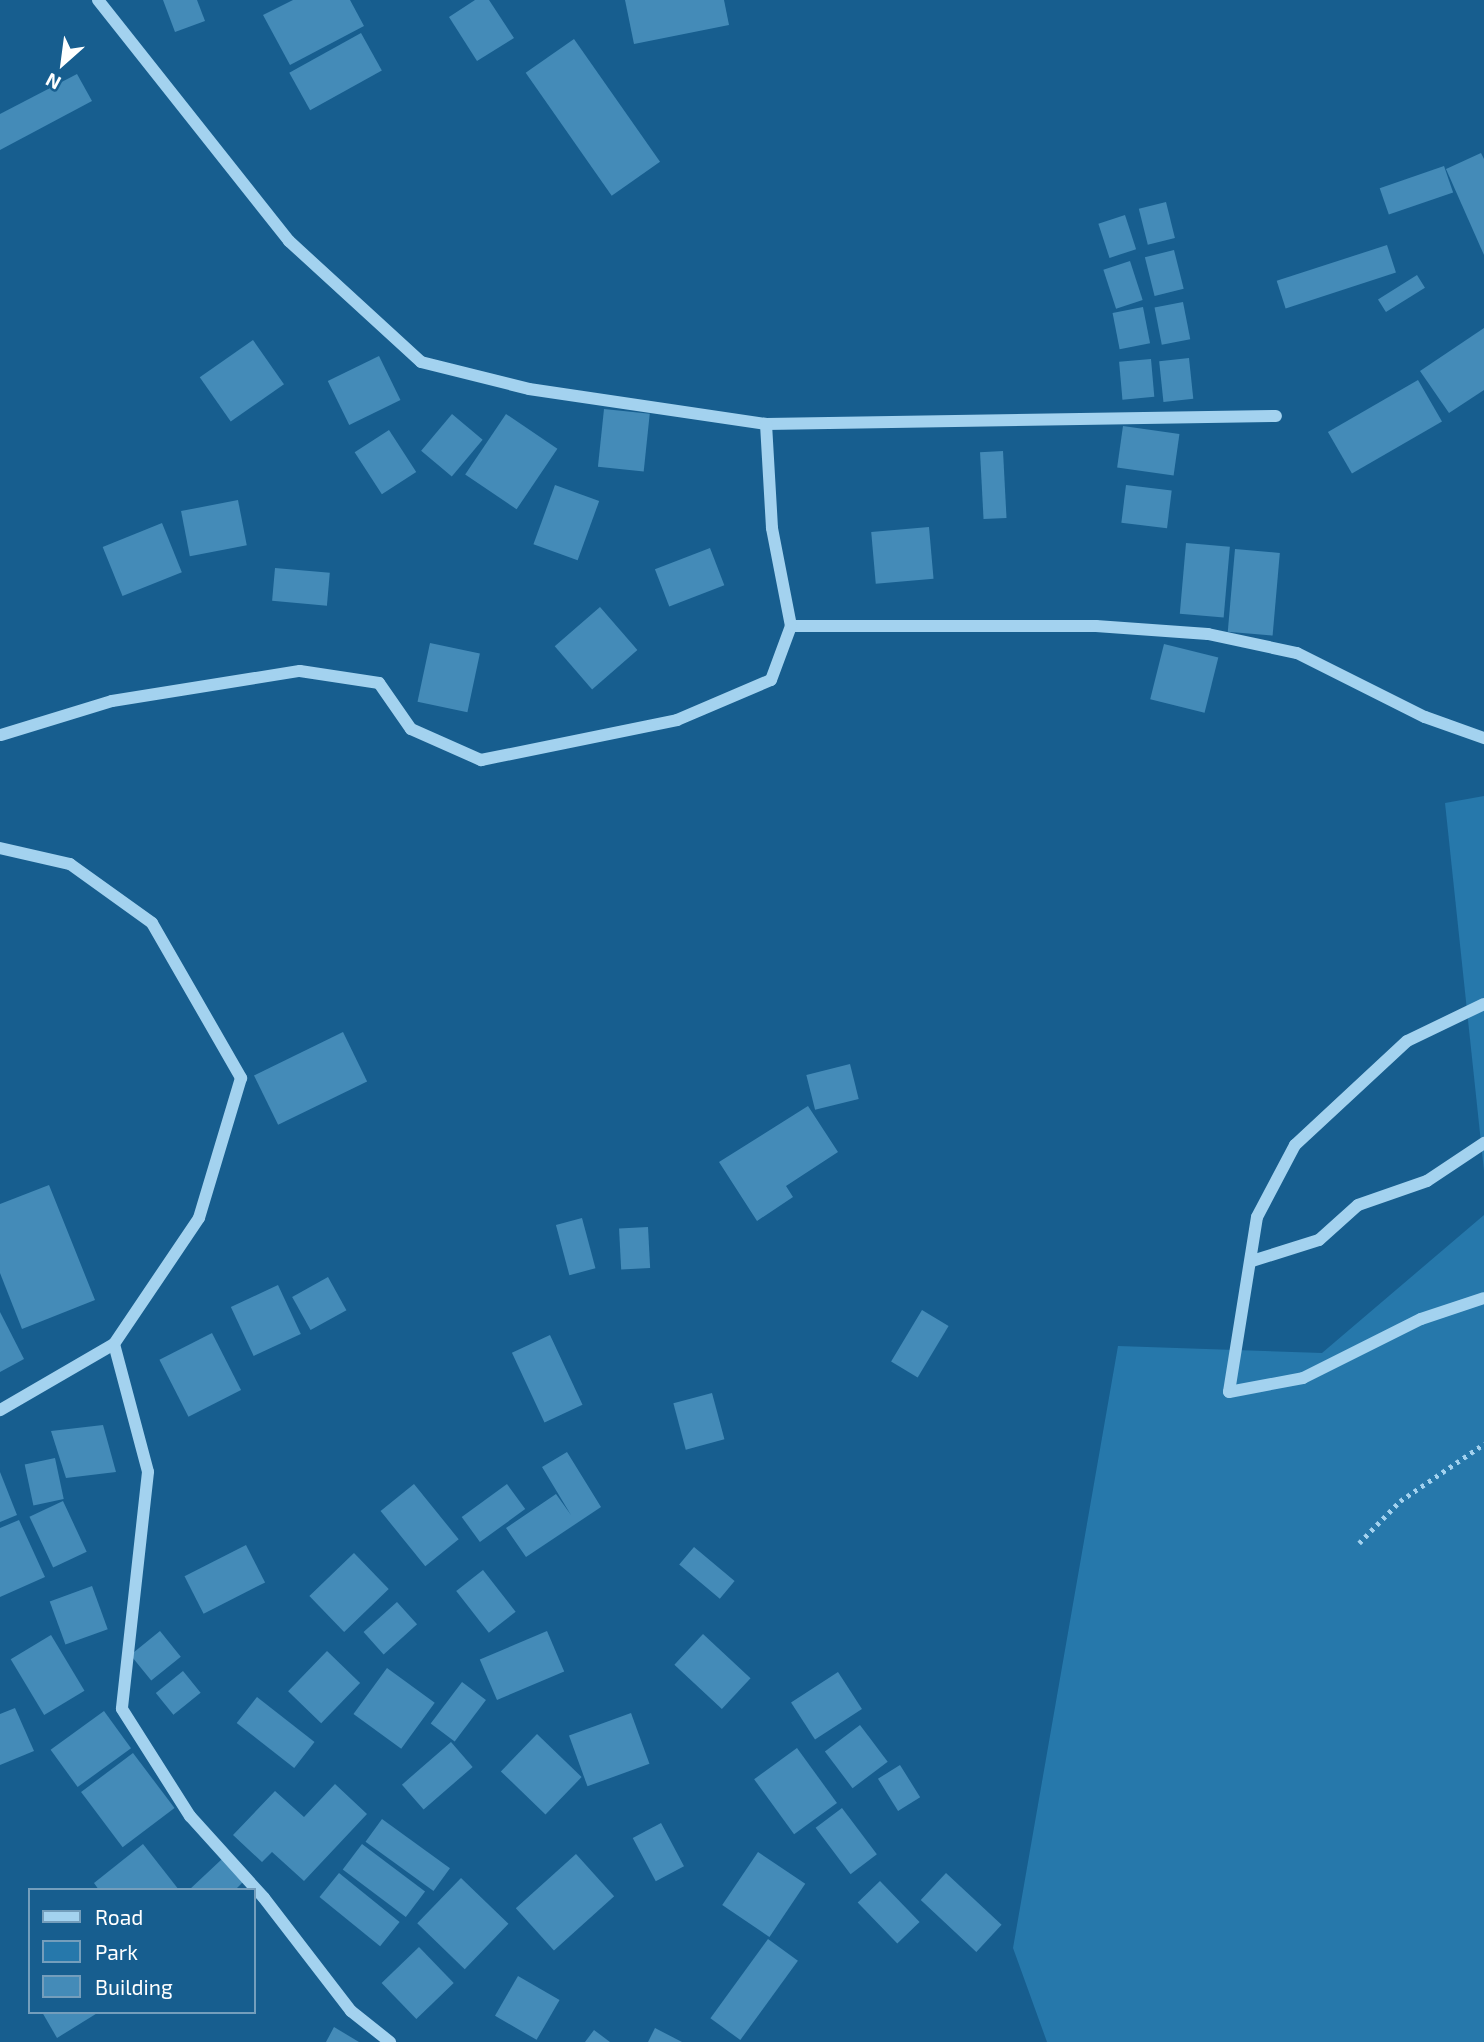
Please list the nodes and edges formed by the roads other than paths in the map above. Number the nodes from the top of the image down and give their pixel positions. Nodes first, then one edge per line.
1 (98, 0) edge
2 (1276, 416) dead end
3 (766, 424) junction
4 (791, 626) junction
5 (1, 735) edge
6 (1484, 738) edge
7 (0, 848) edge
8 (1484, 1004) edge
9 (1484, 1143) edge
10 (1252, 1261) junction
11 (1484, 1297) edge
12 (114, 1344) junction
13 (0, 1410) edge
14 (255, 1888) edge
15 (256, 1889) edge
16 (390, 2042) edge

1 - 3 street
2 - 3 street
3 - 4 street
4 - 5 street
4 - 6 street
7 - 12 street
8 - 10 street
9 - 10 street
10 - 11 street
12 - 13 street
12 - 14 street
15 - 16 street

